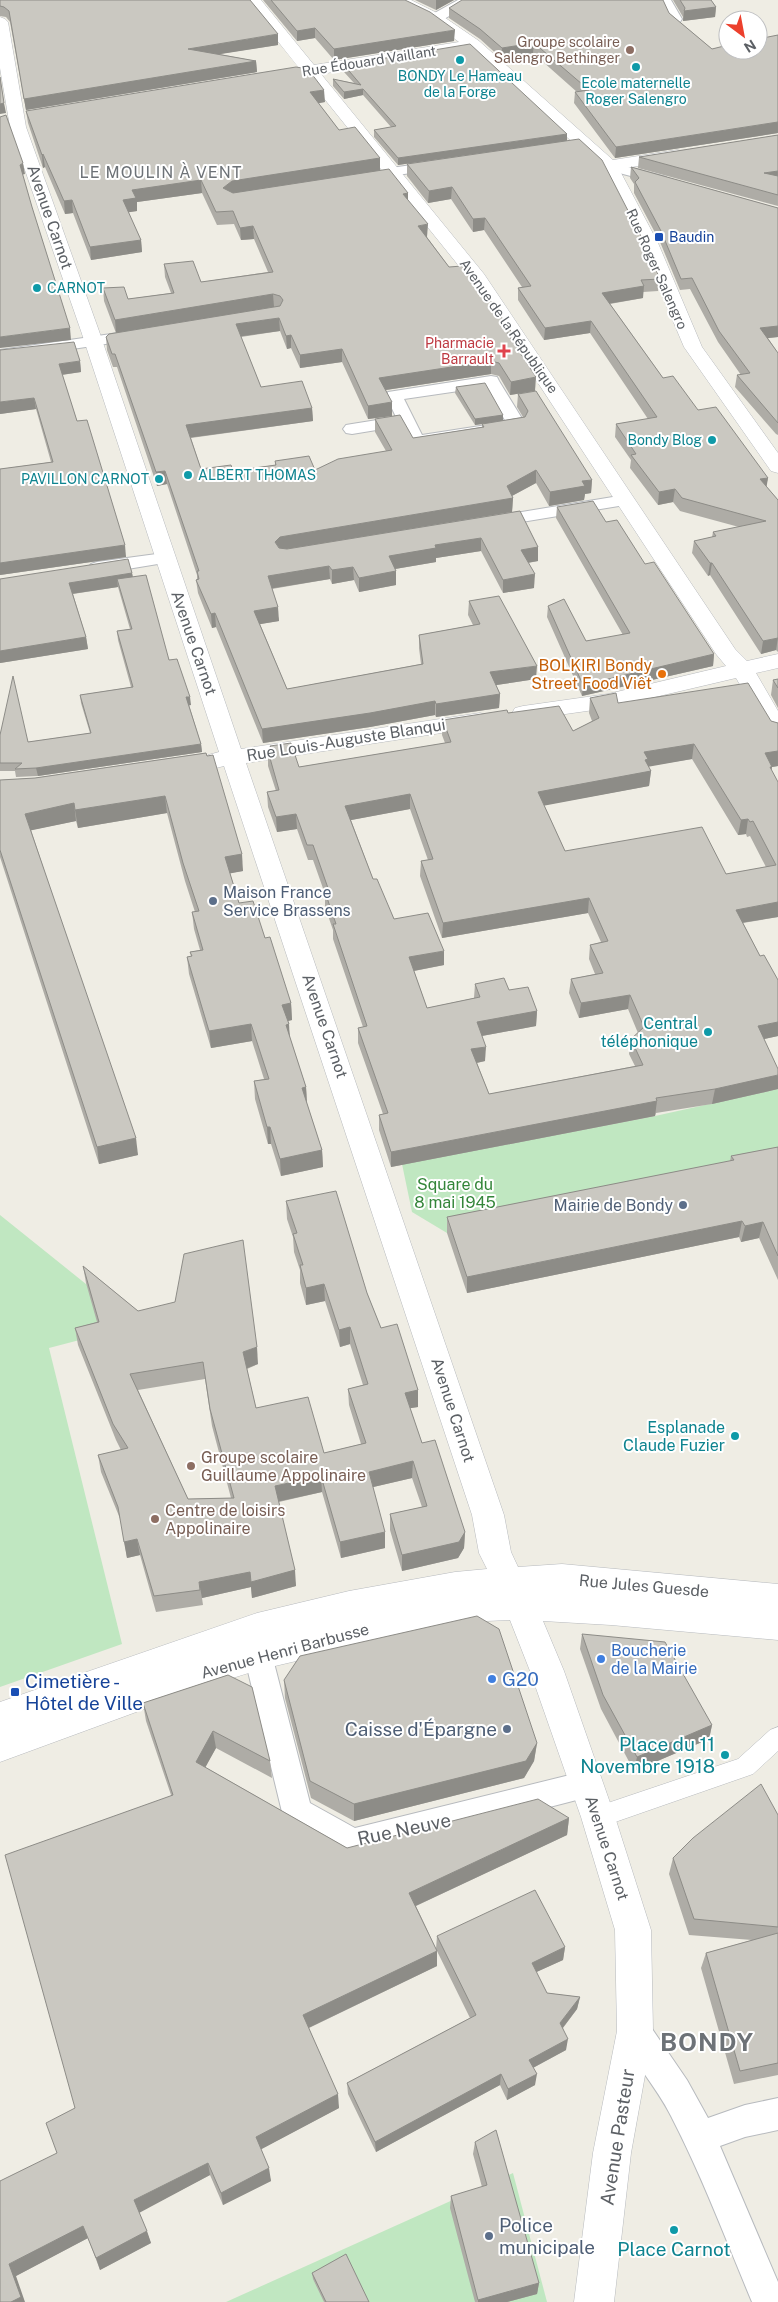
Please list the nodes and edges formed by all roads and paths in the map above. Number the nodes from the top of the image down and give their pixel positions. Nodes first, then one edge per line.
1 (253, 0) edge
2 (399, 0) edge
3 (468, 0) edge
4 (664, 0) edge
5 (436, 18) junction
6 (674, 19) edge
7 (0, 22) edge
8 (472, 44) junction
9 (311, 70) junction
10 (284, 75) edge
11 (16, 119) edge
12 (585, 144) junction
13 (563, 147) edge
14 (690, 153) edge
15 (458, 162) edge
16 (609, 166) junction
17 (387, 175) junction
18 (675, 184) edge
19 (150, 333) edge
20 (93, 342) junction
21 (0, 356) edge
22 (556, 394) junction
23 (520, 401) junction
24 (406, 420) junction
25 (352, 429) dead end
26 (778, 467) edge
27 (624, 500) junction
28 (470, 526) edge
29 (164, 558) junction
30 (76, 572) edge
31 (778, 661) edge
32 (742, 669) junction
33 (778, 730) edge
34 (234, 757) junction
35 (198, 762) edge
36 (515, 1593) junction
37 (778, 1599) edge
38 (778, 1625) edge
39 (258, 1655) junction
40 (0, 1718) edge
41 (778, 1737) edge
42 (0, 1746) edge
43 (586, 1785) junction
44 (598, 1817) junction
45 (635, 2031) junction
46 (778, 2114) edge
47 (700, 2137) junction
48 (594, 2302) edge
49 (769, 2302) edge

1 - 9 street, Avenue de la République
2 - 5 street, Rue Roger Salengro
3 - 5 street
4 - 6 street
5 - 8 street, Rue Roger Salengro
7 - 11 street, Avenue Carnot
8 - 9 street, Rue Édouard Vaillant
8 - 12 street, Rue Roger Salengro
9 - 10 street, Rue Édouard Vaillant
9 - 17 street, Avenue de la République
11 - 20 street, Avenue Carnot
12 - 13 street
12 - 16 street, Rue Roger Salengro
14 - 16 street
15 - 17 street
16 - 18 street
16 - 26 street, Rue Roger Salengro
17 - 22 street, Avenue de la République
19 - 20 street
20 - 21 street
20 - 29 street, Avenue Carnot
22 - 23 street
22 - 27 street, Avenue de la République
23 - 24 street
23 - 24 street
24 - 25 street
27 - 28 street
27 - 32 street, Avenue de la République
29 - 30 street
29 - 34 street, Avenue Carnot
31 - 32 street, Rue Louis-Auguste Blanqui
32 - 33 street, Avenue de la République
32 - 34 street, Rue Louis-Auguste Blanqui
34 - 35 street, Rue Louis-Auguste Blanqui
34 - 36 street, Avenue Carnot
36 - 37 street, Rue Jules Guesde
36 - 38 street, Rue Jules Guesde
36 - 39 street, Avenue Henri Barbusse
36 - 40 street, Avenue Henri Barbusse
36 - 43 street, Avenue Carnot
39 - 42 street, Avenue Henri Barbusse
39 - 43 street, Rue Neuve
41 - 44 street
43 - 44 street, Avenue Carnot
44 - 45 street, Avenue Carnot
45 - 47 street
45 - 48 street, Avenue Pasteur
46 - 47 street
47 - 49 street

